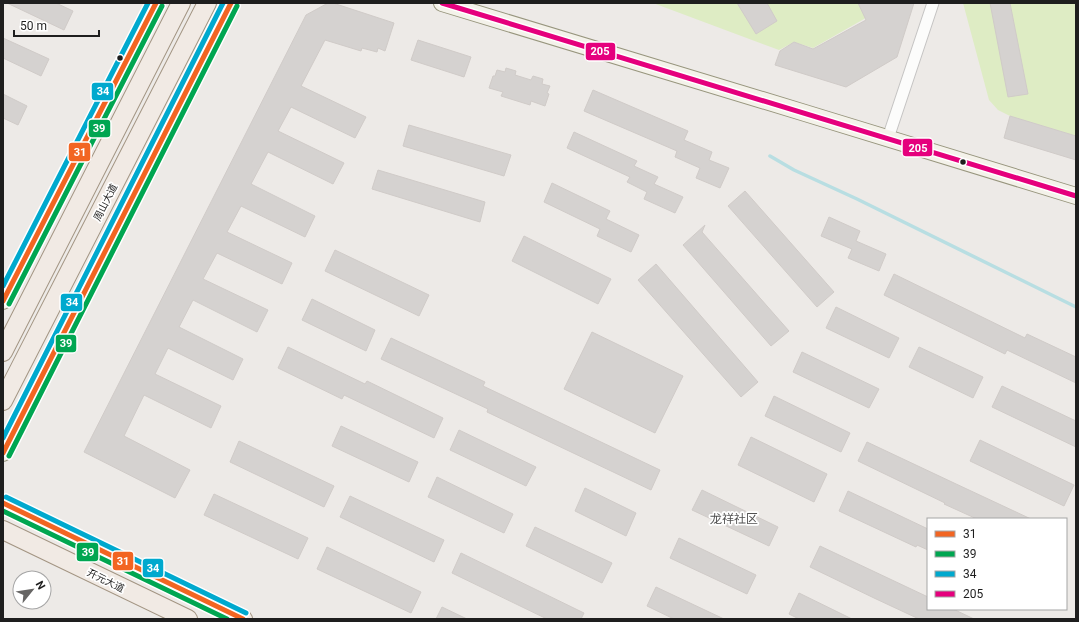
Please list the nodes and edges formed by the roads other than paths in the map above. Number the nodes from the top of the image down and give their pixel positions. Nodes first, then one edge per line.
1 (156, 3) edge
2 (182, 3) edge
3 (207, 3) edge
4 (231, 3) edge
5 (442, 3) edge
6 (471, 3) edge
7 (932, 3) edge
8 (889, 134) junction
9 (1076, 188) edge
10 (1076, 196) edge
11 (3, 301) edge
12 (3, 352) edge
13 (3, 401) edge
14 (9, 433) edge
15 (3, 453) edge
16 (3, 503) edge
17 (3, 530) edge
18 (188, 619) edge
19 (242, 619) edge

1 - 11 street
2 - 12 main road
3 - 13 main road, 周山大道
4 - 14 street
5 - 8 street
6 - 8 street
7 - 8 street
8 - 9 street
8 - 10 street
14 - 15 street
16 - 19 main road
17 - 18 main road, 开元大道

